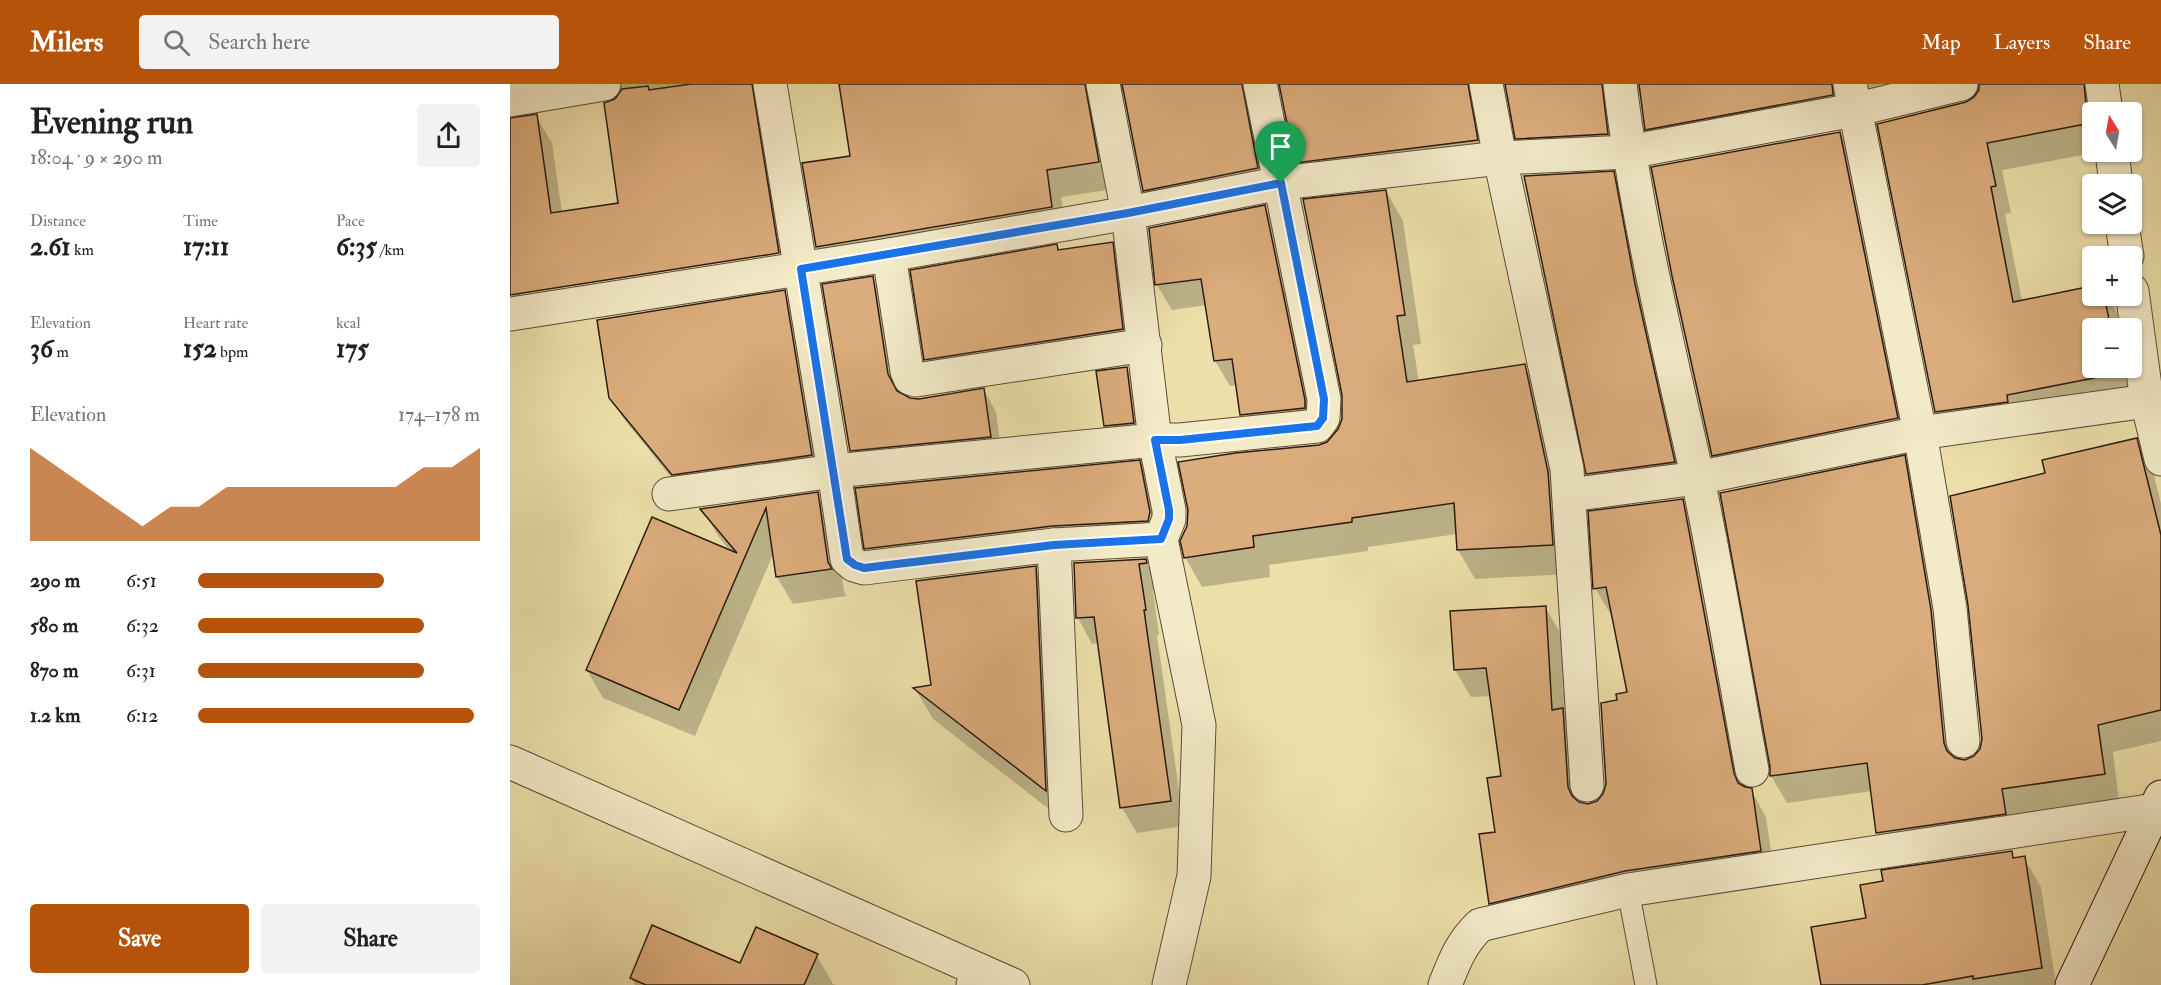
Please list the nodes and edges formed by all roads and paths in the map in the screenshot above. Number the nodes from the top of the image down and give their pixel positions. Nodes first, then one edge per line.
1 (604, 84) edge
2 (770, 84) edge
3 (1103, 84) edge
4 (1260, 84) edge
5 (1486, 84) edge
6 (1620, 84) edge
7 (1961, 84) edge
8 (2102, 84) edge
9 (1852, 97) edge
10 (510, 100) edge
11 (2105, 102) edge
12 (1628, 152) junction
13 (1500, 158) junction
14 (1281, 183) junction
15 (1128, 213) junction
16 (889, 255) junction
17 (801, 269) junction
18 (2134, 306) edge
19 (511, 314) edge
20 (1145, 345) junction
21 (2147, 401) junction
22 (1920, 433) junction
23 (1155, 440) junction
24 (2161, 459) edge
25 (834, 471) junction
26 (1697, 477) junction
27 (669, 494) dead end
28 (1569, 495) junction
29 (1161, 539) junction
30 (1054, 545) junction
31 (1963, 741) dead end
32 (510, 762) edge
33 (1752, 770) dead end
34 (1587, 785) dead end
35 (2158, 804) edge
36 (1066, 815) dead end
37 (1628, 890) junction
38 (976, 978) edge
39 (1013, 985) edge
40 (1169, 985) edge
41 (1445, 985) edge
42 (1646, 985) edge
43 (2072, 985) edge

1 - 10 street
2 - 17 street
3 - 15 street
4 - 14 street
5 - 13 street
6 - 12 street
7 - 9 street
8 - 11 street
9 - 12 street
9 - 22 street
12 - 13 street
12 - 26 street
13 - 14 street
13 - 28 street
14 - 15 street
14 - 23 street
15 - 16 street
15 - 20 street
16 - 17 street
16 - 20 street
17 - 19 street
17 - 25 street
18 - 21 street
20 - 23 street
21 - 22 street
21 - 24 street
22 - 26 street
22 - 31 street
23 - 25 street
23 - 29 street
25 - 27 street
25 - 30 street
26 - 28 street
26 - 33 street
28 - 34 street
29 - 30 street
29 - 40 street
30 - 36 street
32 - 38 street
35 - 37 street
35 - 43 street
37 - 41 street
37 - 42 lane
38 - 39 street

